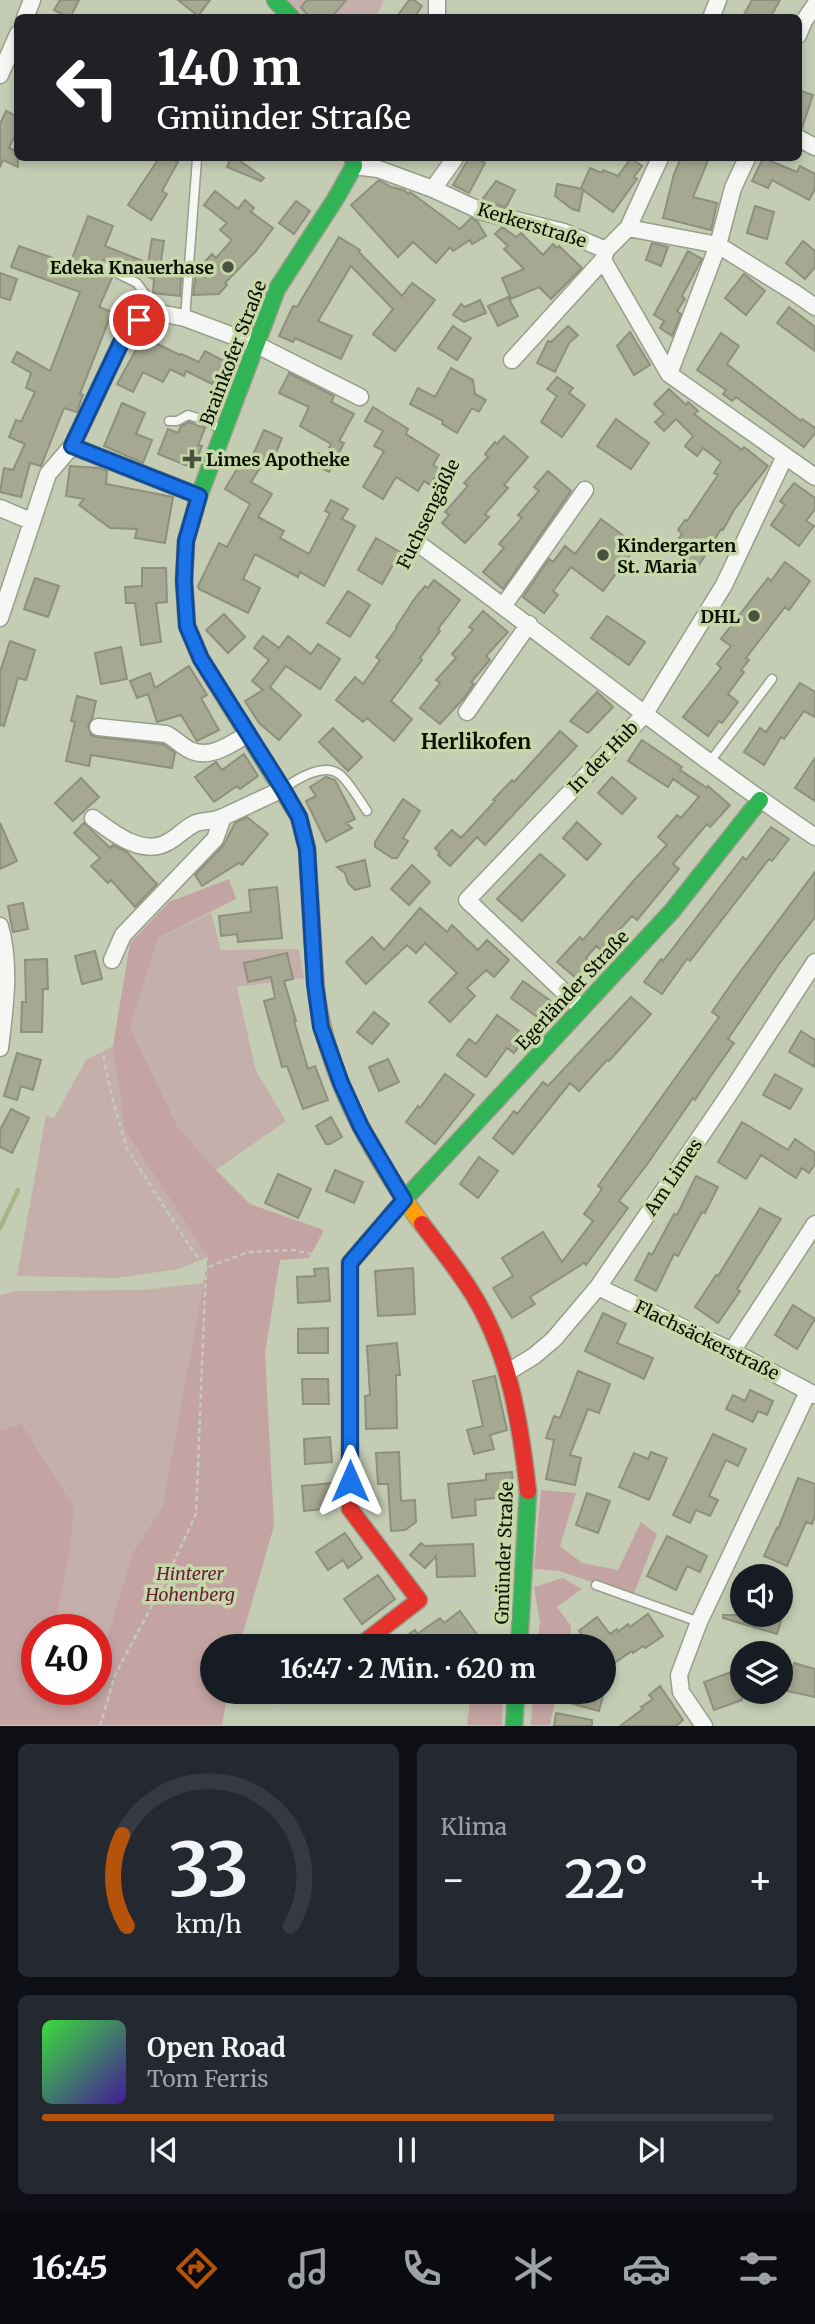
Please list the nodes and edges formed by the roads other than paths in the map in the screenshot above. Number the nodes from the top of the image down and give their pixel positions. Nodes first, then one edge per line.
1 (275, 0) edge
2 (815, 5) edge
3 (288, 14) edge
4 (802, 25) edge
5 (14, 43) edge
6 (0, 75) edge
7 (198, 161) edge
8 (355, 161) edge
9 (358, 161) edge
10 (453, 161) edge
11 (659, 161) edge
12 (746, 161) edge
13 (433, 188) junction
14 (628, 228) junction
15 (718, 245) junction
16 (605, 255) junction
17 (104, 267) road end
18 (815, 307) edge
19 (159, 313) junction
20 (185, 318) junction
21 (257, 345) junction
22 (512, 360) road end
23 (669, 374) junction
24 (360, 397) road end
25 (169, 421) dead end
26 (224, 430) junction
27 (72, 446) junction
28 (785, 456) junction
29 (815, 477) edge
30 (585, 491) dead end
31 (199, 496) junction
32 (0, 508) edge
33 (31, 521) junction
34 (416, 542) road end
35 (504, 605) junction
36 (0, 618) edge
37 (529, 624) junction
38 (772, 679) dead end
39 (467, 712) dead end
40 (644, 715) junction
41 (98, 727) dead end
42 (248, 734) junction
43 (709, 762) junction
44 (283, 789) junction
45 (760, 800) junction
46 (367, 811) dead end
47 (223, 817) junction
48 (93, 818) dead end
49 (815, 837) edge
50 (0, 926) edge
51 (111, 960) road end
52 (815, 962) edge
53 (581, 1008) junction
54 (0, 1048) edge
55 (404, 1200) junction
56 (815, 1224) edge
57 (598, 1287) junction
58 (732, 1350) junction
59 (508, 1372) junction
60 (812, 1394) edge
61 (596, 1585) road end
62 (699, 1622) junction
63 (375, 1634) edge
64 (520, 1634) edge
65 (515, 1704) edge
66 (514, 1726) edge
67 (704, 1726) edge

1 - 3 main road
2 - 4 street
5 - 6 street
7 - 20 lane
8 - 21 main road, Brainkofer Straße
9 - 13 street, Kerkerstraße
10 - 13 street
11 - 14 street
12 - 15 street
13 - 16 street, Kerkerstraße
14 - 15 street
14 - 16 street
15 - 18 street
15 - 23 street
16 - 22 street
16 - 23 street, Kerkerstraße
17 - 19 lane
19 - 20 street
19 - 27 street
20 - 21 street
21 - 24 street
21 - 26 main road, Brainkofer Straße
23 - 28 street, Kerkerstraße
25 - 26 lane
26 - 31 main road, Brainkofer Straße
27 - 31 street
27 - 33 street
28 - 29 street, Kerkerstraße
28 - 40 street, In der Hub
30 - 35 street
31 - 42 main road, Gmünder Straße
32 - 33 street
33 - 36 street
34 - 35 street
35 - 37 street
37 - 39 street
37 - 40 street
38 - 43 lane
40 - 43 street
40 - 53 street, In der Hub
41 - 42 street
42 - 44 main road, Gmünder Straße
43 - 45 street
44 - 46 lane
44 - 47 street
44 - 55 main road, Gmünder Straße
45 - 49 street
45 - 53 main road, Egerländer Straße
47 - 48 street
47 - 51 street
50 - 54 street
52 - 57 street, Am Limes
53 - 55 main road, Egerländer Straße
55 - 59 main road, Gmünder Straße
55 - 63 main road, Egerländer Straße
56 - 58 street
57 - 58 street, Flachsäckerstraße
57 - 59 street, Am Limes
58 - 60 street, Flachsäckerstraße
59 - 64 main road, Gmünder Straße
60 - 62 street
61 - 62 lane
62 - 67 street
65 - 66 main road

